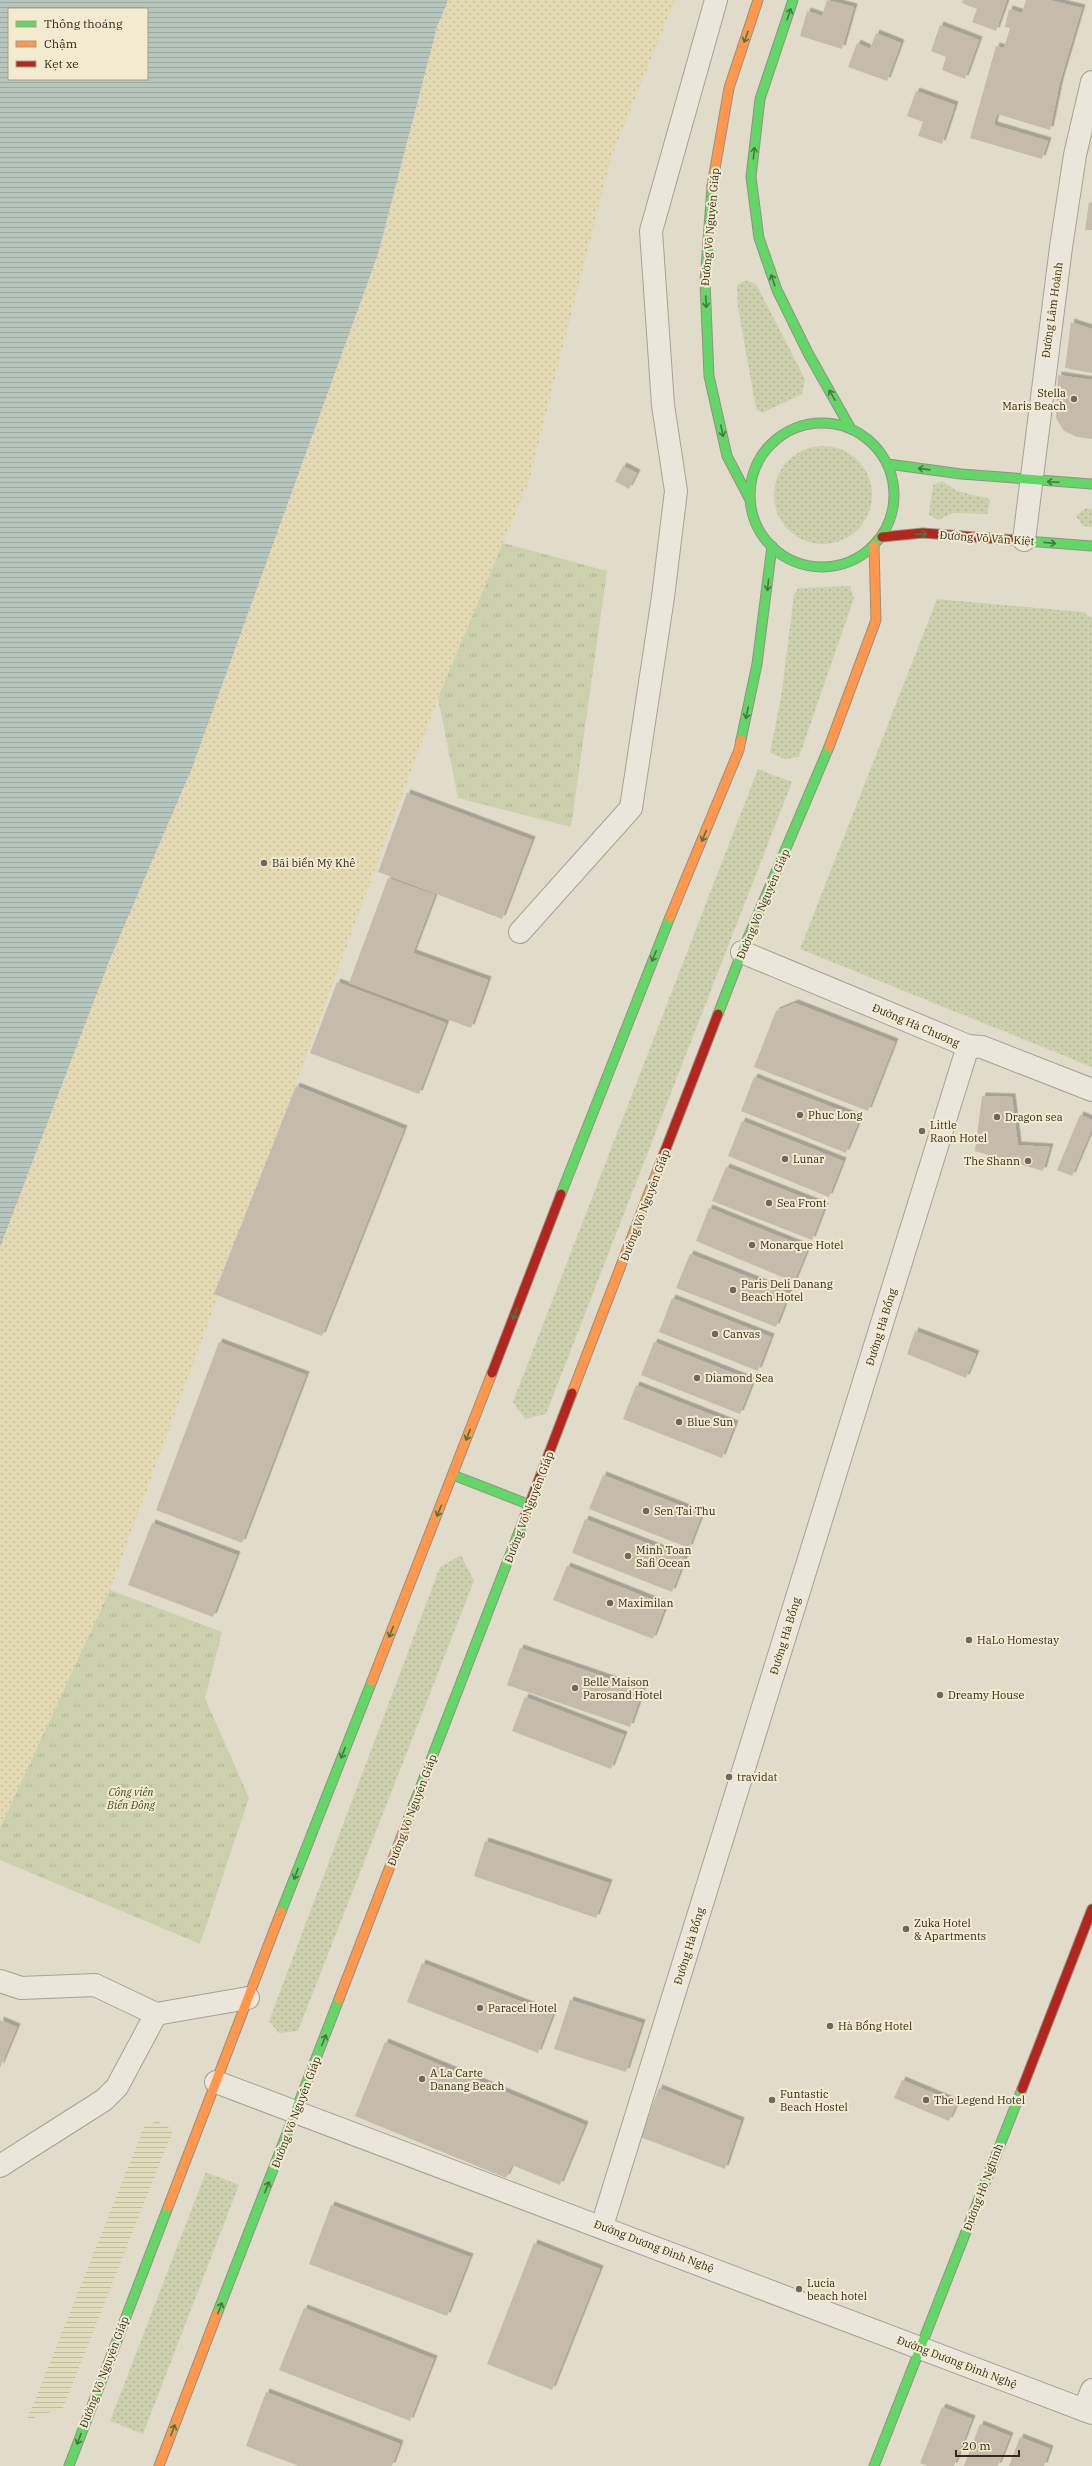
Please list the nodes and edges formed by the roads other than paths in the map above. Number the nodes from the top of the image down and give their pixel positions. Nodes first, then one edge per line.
1 (716, 0) edge
2 (758, 0) edge
3 (793, 0) edge
4 (1092, 82) edge
5 (851, 429) junction
6 (888, 464) junction
7 (1030, 481) junction
8 (1092, 484) edge
9 (750, 500) junction
10 (882, 537) junction
11 (1024, 540) junction
12 (772, 546) junction
13 (874, 546) junction
14 (1092, 546) edge
15 (520, 932) dead end
16 (742, 952) junction
17 (979, 1042) junction
18 (1092, 1090) edge
19 (453, 1475) junction
20 (530, 1505) junction
21 (1092, 1909) edge
22 (0, 1981) edge
23 (248, 1998) junction
24 (156, 2014) junction
25 (216, 2082) junction
26 (296, 2112) junction
27 (0, 2166) edge
28 (602, 2226) junction
29 (920, 2348) junction
30 (1092, 2390) edge
31 (1088, 2412) edge
32 (69, 2466) edge
33 (159, 2466) edge
34 (874, 2466) edge

1 - 15 street
2 -> 9 main road, Đường Võ Nguyên Giáp
5 -> 3 main road
4 - 7 street, Đường Lâm Hoành
5 - 6 main road
5 - 9 main road
7 -> 6 main road
6 - 10 main road
8 -> 7 main road
7 - 11 street, Đường Lâm Hoành
9 - 12 main road
10 -> 11 main road, Đường Võ Văn Kiệt
10 - 13 main road
11 -> 14 main road, Đường Võ Văn Kiệt
12 - 13 main road
12 -> 19 main road, Đường Võ Nguyên Giáp
13 - 16 main road, Đường Võ Nguyên Giáp
16 - 17 street, Đường Hà Chương
16 - 20 main road, Đường Võ Nguyên Giáp
17 - 18 street, Đường Hà Chương
17 - 28 street, Đường Hà Bổng
19 - 20 main road
19 -> 23 main road, Đường Võ Nguyên Giáp
26 -> 20 main road, Đường Võ Nguyên Giáp
21 - 29 main road, Đường Hồ Nghinh
22 - 24 street
23 - 24 street
23 - 25 main road, Đường Võ Nguyên Giáp
24 - 27 street
25 - 26 street, Đường Dương Đình Nghệ
25 -> 32 main road, Đường Võ Nguyên Giáp
26 - 28 street, Đường Dương Đình Nghệ
33 -> 26 main road, Đường Võ Nguyên Giáp
28 - 29 street, Đường Dương Đình Nghệ
29 - 31 street, Đường Dương Đình Nghệ
29 - 34 main road, Đường Hồ Nghinh
30 - 31 street

